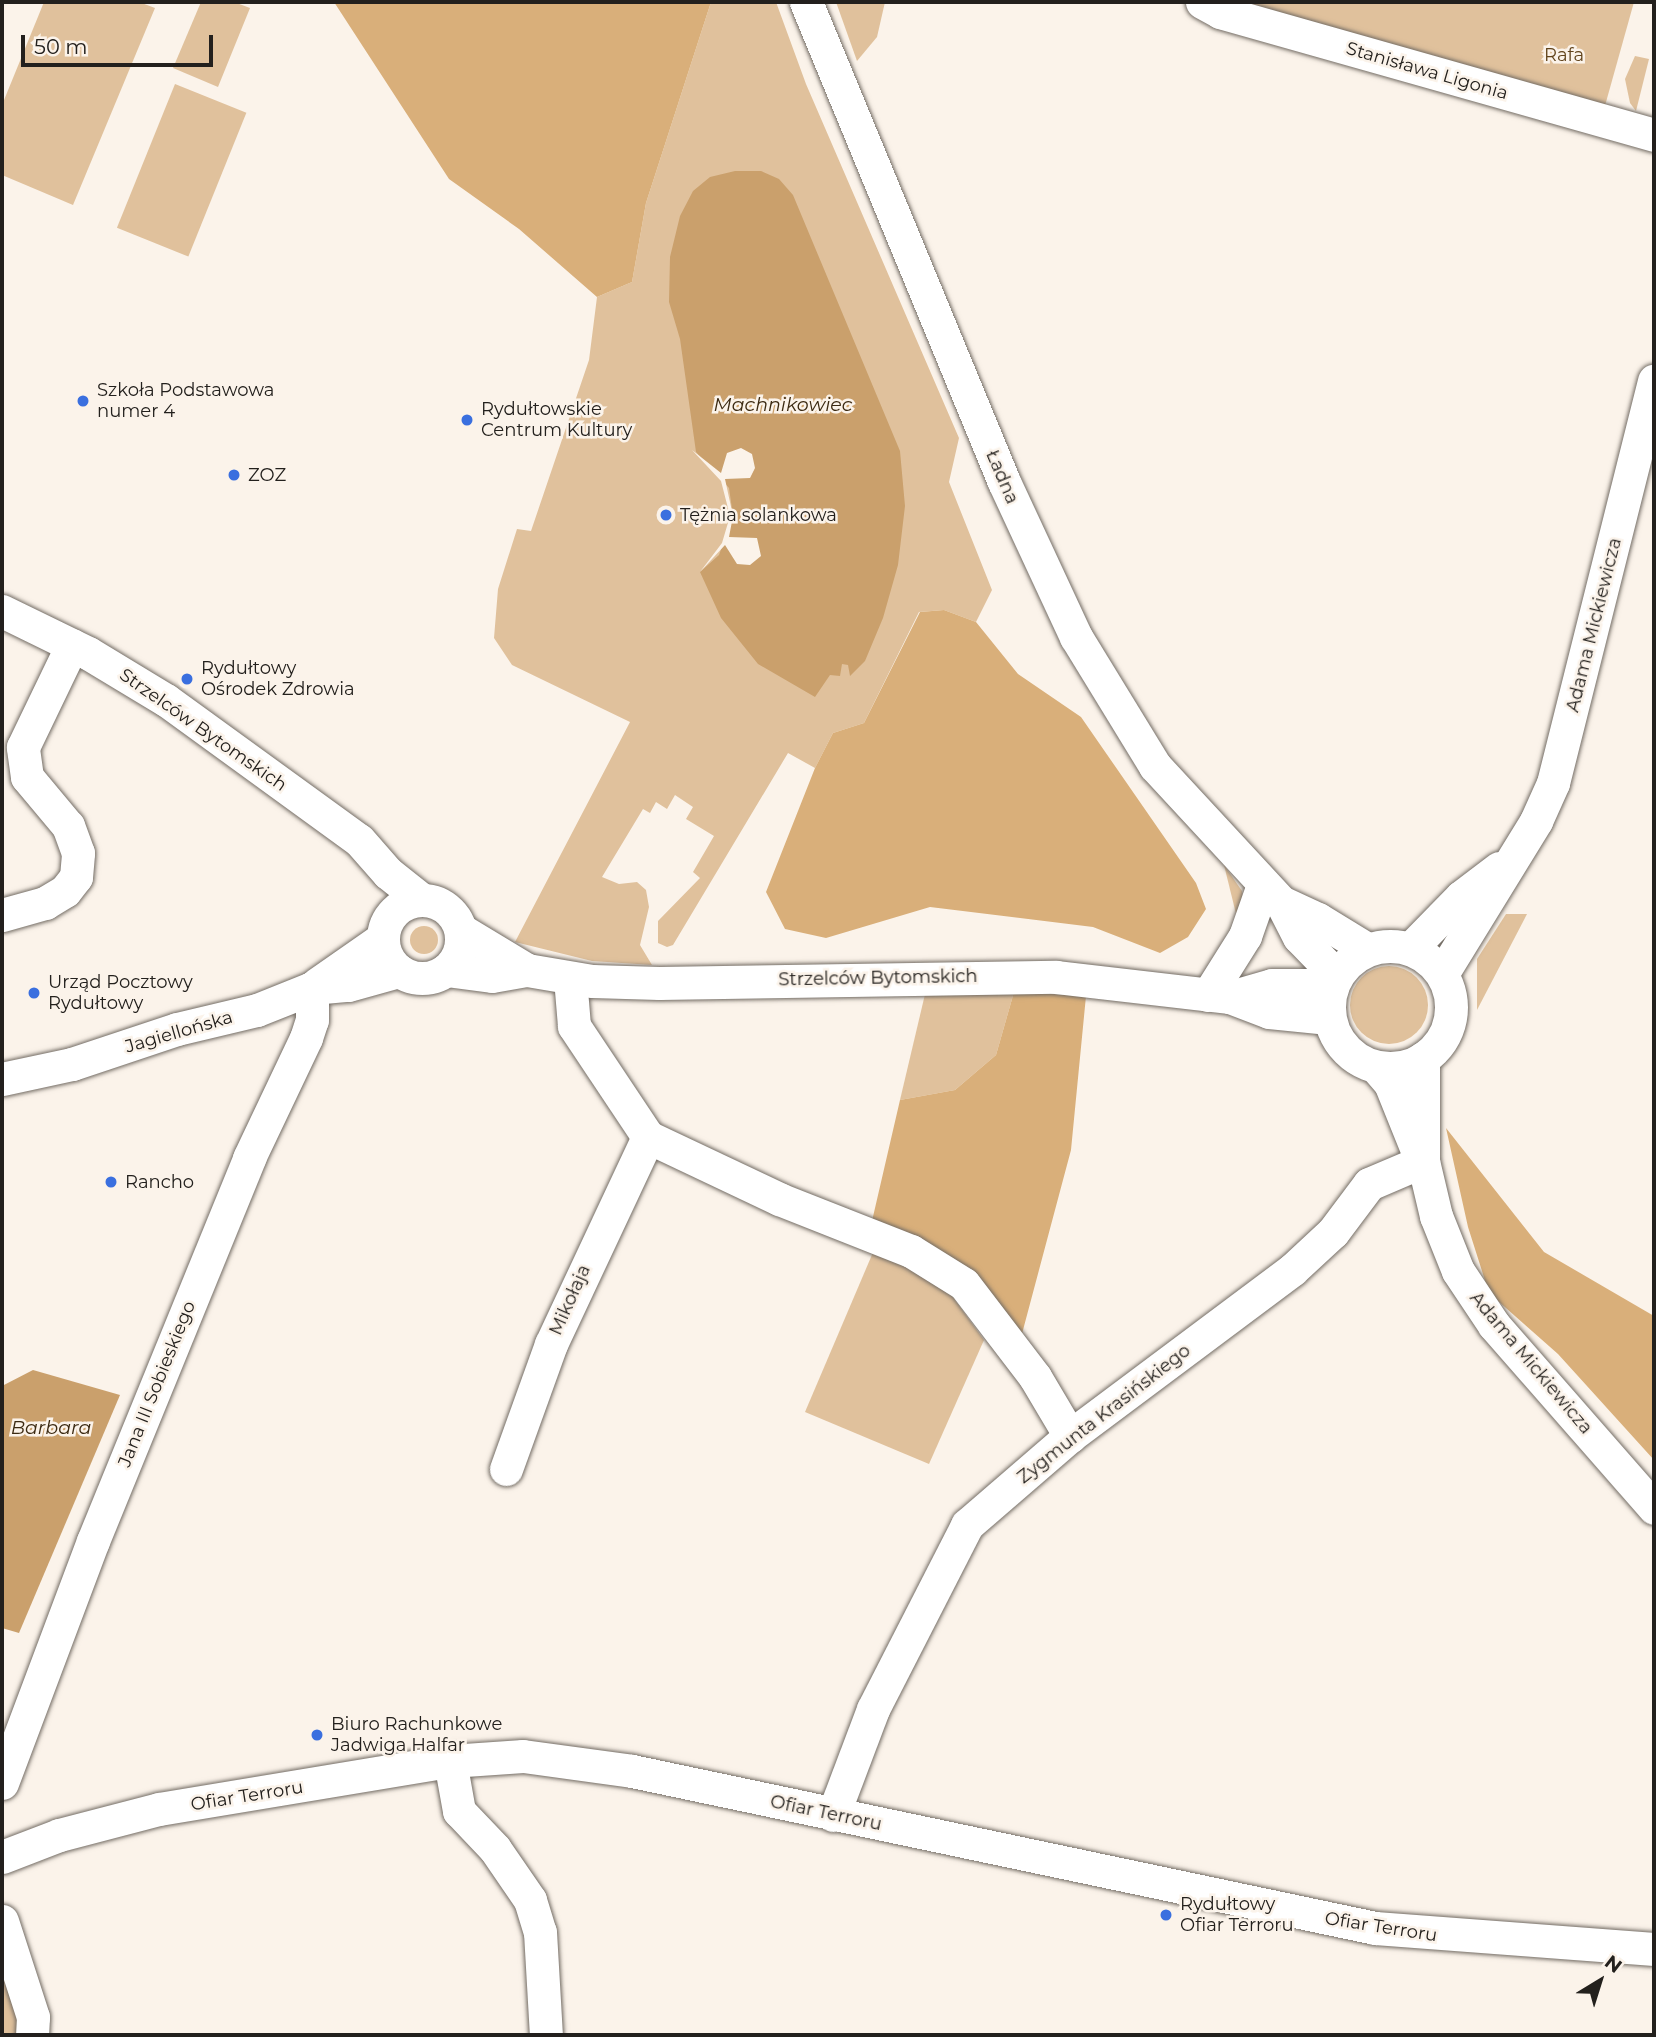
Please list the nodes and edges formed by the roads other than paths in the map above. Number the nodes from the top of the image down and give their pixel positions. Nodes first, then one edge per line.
1 (806, 2) edge
2 (1202, 2) edge
3 (1654, 135) edge
4 (1654, 380) edge
5 (2, 611) edge
6 (72, 645) junction
7 (1509, 860) junction
8 (388, 873) junction
9 (1272, 894) junction
10 (422, 900) junction
11 (2, 915) edge
12 (387, 926) junction
13 (461, 930) junction
14 (1367, 949) junction
15 (1410, 949) junction
16 (446, 970) junction
17 (527, 970) junction
18 (399, 971) junction
19 (1442, 974) junction
20 (570, 978) junction
21 (1334, 980) junction
22 (312, 988) junction
23 (1219, 996) junction
24 (1329, 1017) junction
25 (1423, 1058) junction
26 (1376, 1067) junction
27 (2, 1079) edge
28 (648, 1137) junction
29 (1423, 1161) junction
30 (1070, 1436) junction
31 (506, 1469) dead end
32 (1654, 1508) edge
33 (450, 1760) junction
34 (2, 1783) edge
35 (833, 1815) junction
36 (2, 1857) edge
37 (2, 1921) edge
38 (1654, 1949) edge
39 (32, 2035) edge
40 (546, 2035) edge

1 - 9 street, Ładna
2 - 3 street, Stanisława Ligonia
4 - 7 street, Adama Mickiewicza
5 - 6 street, Strzelców Bytomskich
6 - 8 street, Strzelców Bytomskich
6 - 11 street
7 - 15 street, Adama Mickiewicza
7 - 19 street, Adama Mickiewicza
8 - 10 street, Strzelców Bytomskich
8 - 12 street
9 - 14 street, Ładna
9 - 21 street, Ładna
9 - 23 street
10 - 12 street
10 - 13 street
12 - 18 street
12 - 22 street
13 - 16 street
13 - 17 street
14 - 15 street
14 - 21 street
15 - 19 street
16 - 17 street
16 - 18 street
17 - 20 street, Strzelców Bytomskich
18 - 22 street
19 - 25 street
20 - 23 street, Strzelców Bytomskich
20 - 28 street
21 - 23 street, Strzelców Bytomskich
21 - 24 street
22 - 27 street, Jagiellońska
22 - 34 street, Jana III Sobieskiego
23 - 24 street, Strzelców Bytomskich
24 - 26 street
25 - 26 street
25 - 29 street, Adama Mickiewicza
26 - 29 street, Adama Mickiewicza
28 - 30 street
28 - 31 street, Mikołaja
29 - 30 street, Zygmunta Krasińskiego
29 - 32 street, Adama Mickiewicza
30 - 35 street, Zygmunta Krasińskiego
33 - 35 street, Ofiar Terroru
33 - 36 street, Ofiar Terroru
33 - 40 street
35 - 38 street, Ofiar Terroru
37 - 39 street

